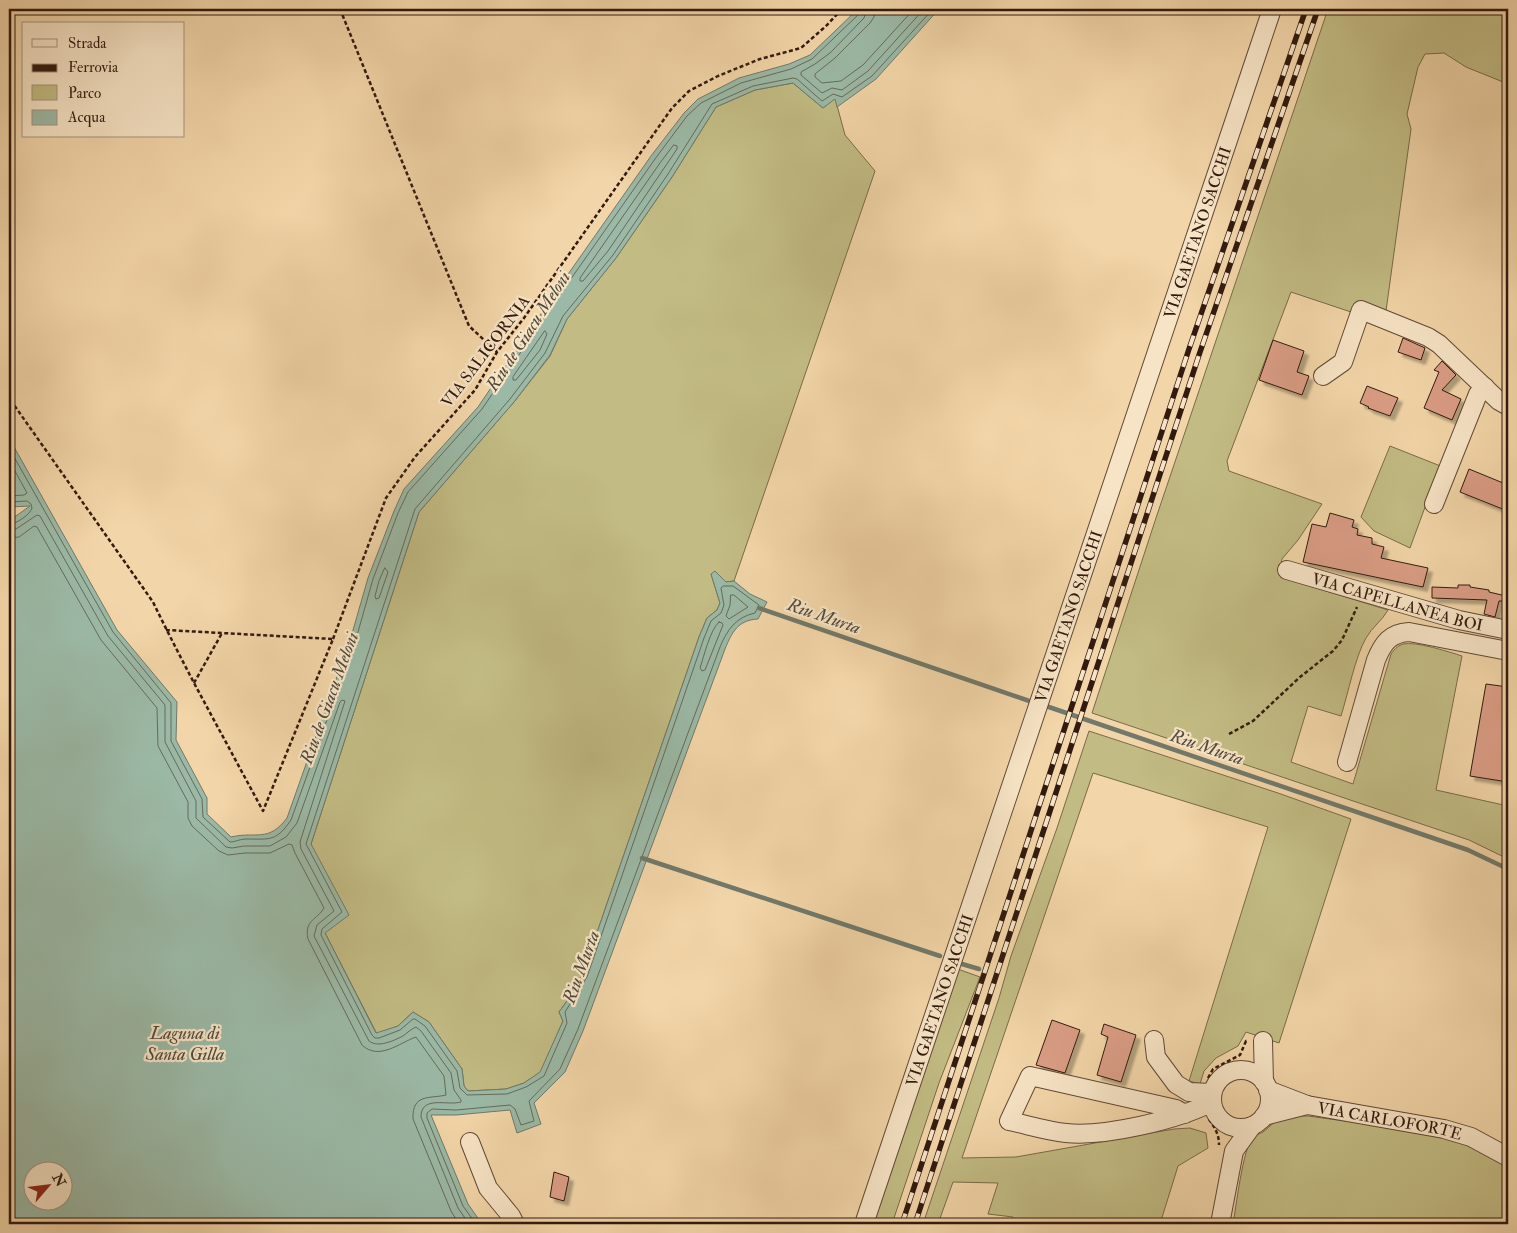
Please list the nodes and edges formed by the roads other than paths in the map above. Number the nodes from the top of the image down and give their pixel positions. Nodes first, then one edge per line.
1 (1272, 9) edge
2 (1323, 376) dead end
3 (1484, 387) junction
4 (1508, 406) edge
5 (1434, 504) dead end
6 (1287, 570) dead end
7 (1508, 630) edge
8 (1508, 650) edge
9 (1347, 762) dead end
10 (1154, 1040) dead end
11 (1239, 1070) junction
12 (1266, 1086) junction
13 (1208, 1098) junction
14 (1307, 1105) junction
15 (1185, 1114) junction
16 (1258, 1121) junction
17 (1227, 1125) junction
18 (470, 1142) dead end
19 (1226, 1150) junction
20 (1508, 1157) edge
21 (516, 1224) edge
22 (864, 1224) edge
23 (1220, 1224) edge

1 - 22 street, VIA GAETANO SACCHI
2 - 3 street
3 - 4 street
3 - 5 street
6 - 7 street, VIA CAPELLANEA BOI
8 - 9 street
10 - 13 street
11 - 12 street
11 - 12 street
11 - 13 street
12 - 14 street, VIA CARLOFORTE
12 - 16 street
13 - 15 street
13 - 17 street
14 - 16 street
14 - 20 street, VIA CARLOFORTE
15 - 15 street
16 - 17 street
16 - 19 street
17 - 19 street
18 - 21 street
19 - 23 street

